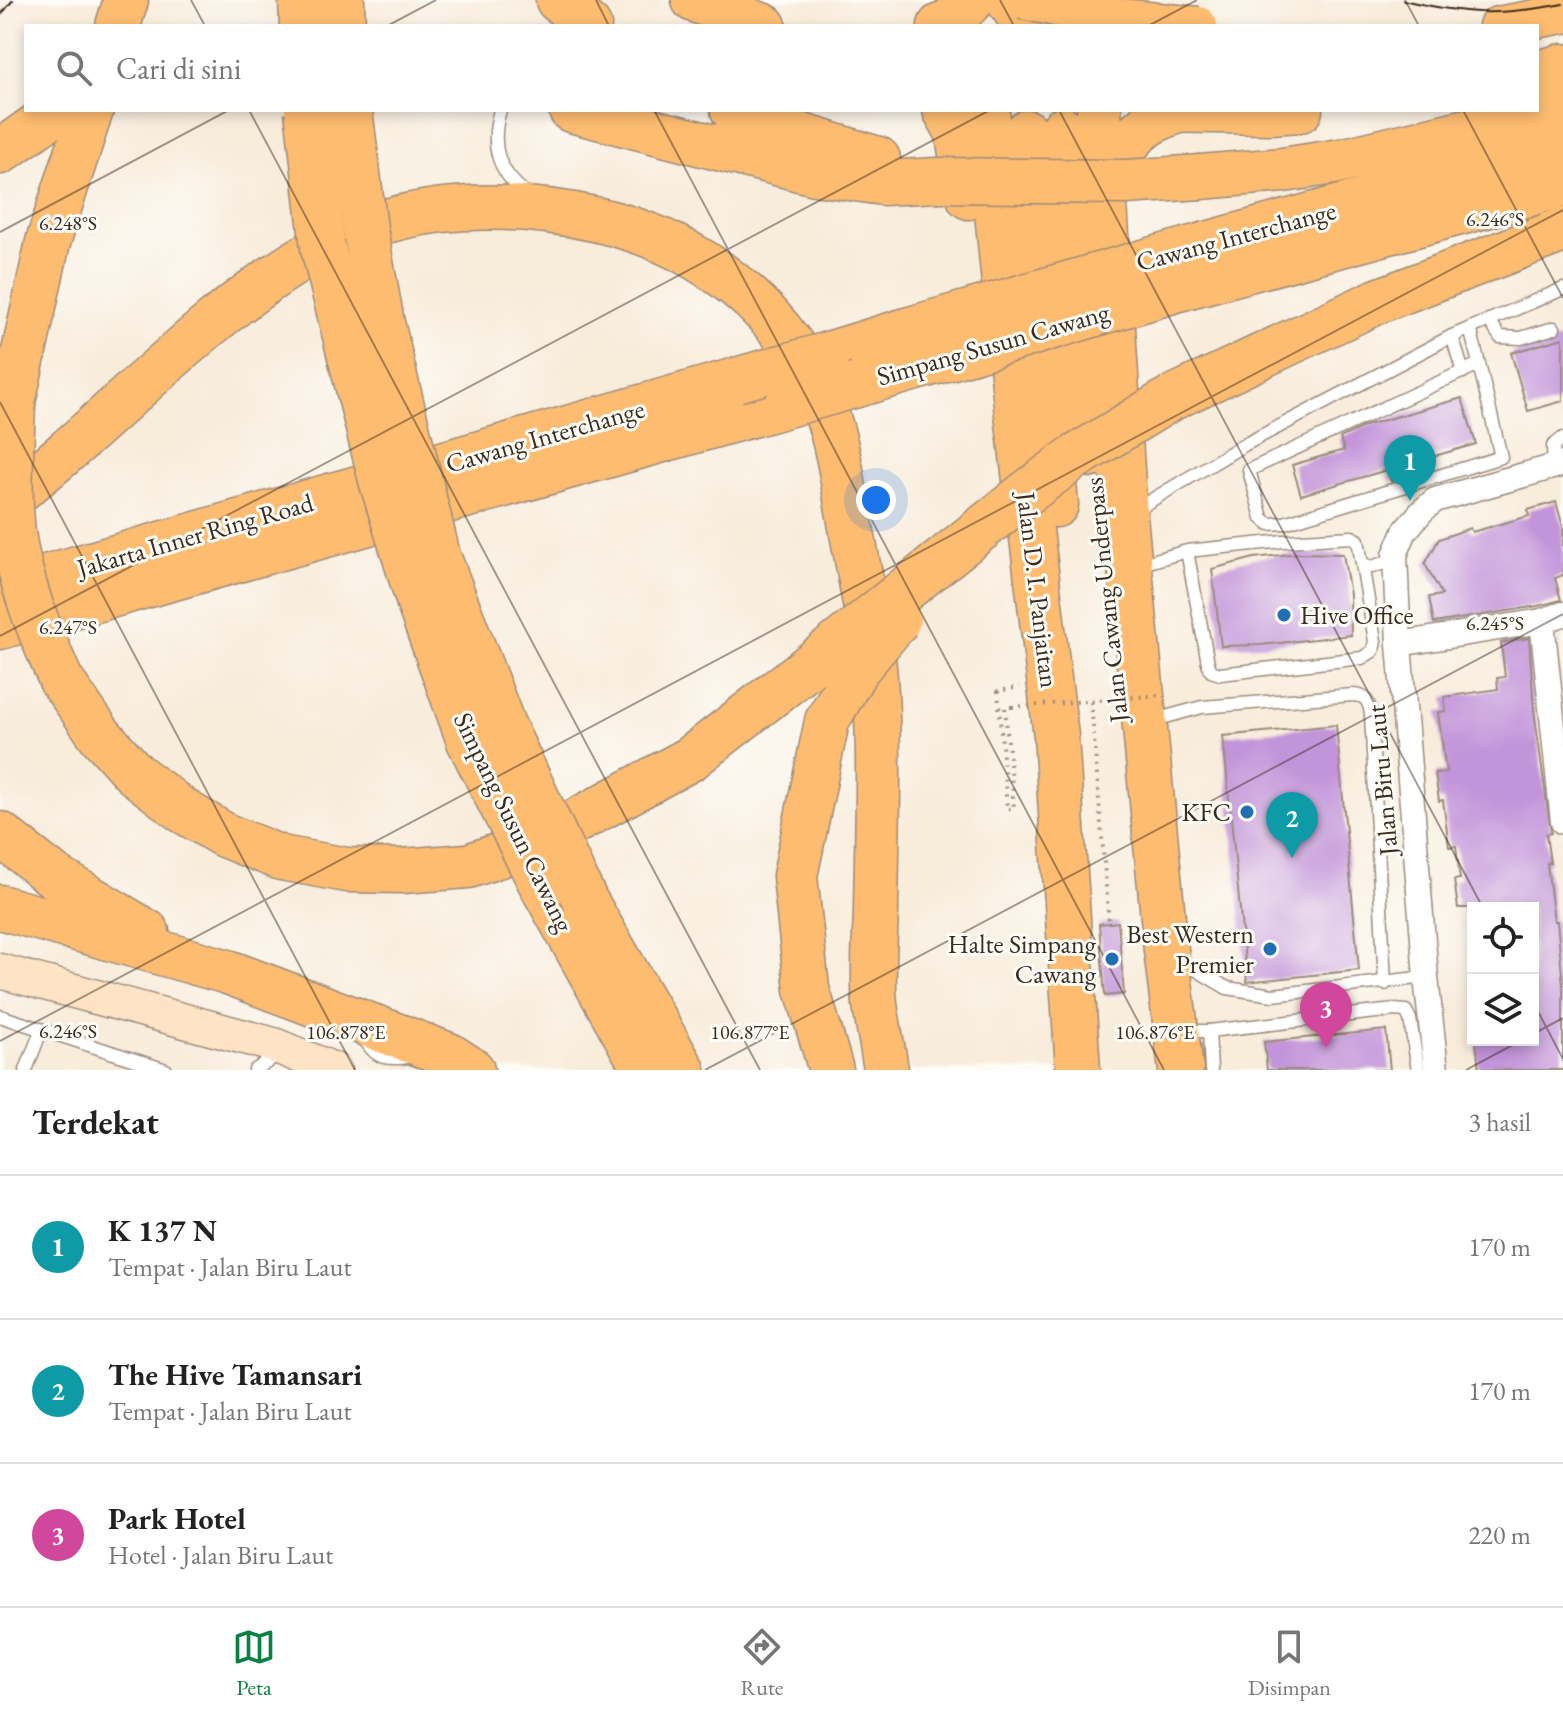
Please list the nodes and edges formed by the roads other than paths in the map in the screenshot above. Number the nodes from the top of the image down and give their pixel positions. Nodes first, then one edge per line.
1 (126, 0) edge
2 (301, 0) edge
3 (342, 0) edge
4 (558, 0) edge
5 (694, 0) edge
6 (946, 0) edge
7 (973, 0) edge
8 (1008, 0) edge
9 (1022, 0) edge
10 (1034, 0) edge
11 (1088, 0) edge
12 (1098, 0) edge
13 (1563, 14) edge
14 (119, 24) edge
15 (302, 24) edge
16 (343, 24) edge
17 (587, 24) edge
18 (759, 24) edge
19 (931, 24) edge
20 (945, 24) edge
21 (977, 24) edge
22 (1025, 24) edge
23 (1027, 24) edge
24 (1091, 24) edge
25 (1100, 24) edge
26 (1178, 24) edge
27 (1509, 24) edge
28 (1563, 66) edge
29 (1539, 72) edge
30 (1563, 108) edge
31 (56, 112) edge
32 (90, 112) edge
33 (307, 112) edge
34 (350, 112) edge
35 (500, 112) edge
36 (579, 112) edge
37 (737, 112) edge
38 (946, 112) edge
39 (1173, 112) edge
40 (1031, 124) edge
41 (1563, 146) edge
42 (0, 152) edge
43 (937, 180) junction
44 (1563, 185) edge
45 (609, 222) junction
46 (1106, 225) junction
47 (1563, 230) edge
48 (1189, 268) junction
49 (1563, 289) edge
50 (1489, 320) junction
51 (1470, 328) junction
52 (1554, 328) dead end
53 (1452, 336) junction
54 (918, 347) joint
55 (1479, 364) junction
56 (843, 370) junction
57 (1463, 372) junction
58 (1563, 438) edge
59 (1558, 466) edge
60 (1432, 490) junction
61 (0, 505) edge
62 (1125, 516) junction
63 (968, 540) junction
64 (1187, 551) junction
65 (1393, 556) junction
66 (1365, 564) junction
67 (1131, 567) junction
68 (0, 590) edge
69 (1552, 618) edge
70 (0, 627) edge
71 (1399, 644) junction
72 (1047, 662) junction
73 (1154, 709) junction
74 (1563, 822) edge
75 (0, 834) edge
76 (0, 907) edge
77 (1166, 950) junction
78 (0, 971) edge
79 (228, 972) junction
80 (1426, 977) junction
81 (1385, 984) junction
82 (0, 987) edge
83 (0, 1016) edge
84 (1420, 1018) junction
85 (41, 1031) junction
86 (1188, 1044) edge
87 (272, 1067) edge
88 (26, 1070) edge
89 (166, 1070) edge
90 (334, 1070) edge
91 (472, 1070) edge
92 (645, 1070) edge
93 (683, 1070) edge
94 (831, 1070) edge
95 (886, 1070) edge
96 (1078, 1070) edge
97 (1154, 1070) edge
98 (1211, 1070) edge
99 (1418, 1070) edge
100 (1436, 1070) edge

1 - 14 highway
2 - 15 highway
3 - 16 highway
4 - 17 highway
5 - 18 highway
6 - 19 highway
7 - 20 highway
7 - 21 highway
8 - 22 highway
9 - 26 main road, bridge
10 - 23 highway
11 - 24 highway
12 - 25 highway
13 - 27 main road
28 - 29 highway
30 - 43 highway, bridge
31 - 42 highway
32 - 63 highway, bridge
33 - 92 highway, Simpang Susun Cawang, bridge
34 - 93 highway, Simpang Susun Cawang, bridge
35 - 45 lane
36 - 43 highway
37 - 43 highway
38 - 72 highway
39 - 46 highway
40 - 46 highway
40 - 72 highway, Jalan Cawang Underpass
40 - 97 highway, Jalan Cawang Underpass
41 - 48 highway, Cawang Interchange
44 - 48 highway
45 - 61 highway
45 - 95 highway
46 - 62 highway
47 - 63 highway, bridge
48 - 54 highway, Cawang Interchange, bridge
49 - 50 lane
50 - 51 lane
50 - 52 lane
51 - 53 lane
51 - 55 lane
53 - 57 lane
53 - 62 lane
54 - 56 highway, Simpang Susun Cawang
55 - 57 lane
55 - 60 lane
56 - 68 highway, Cawang Interchange, bridge
56 - 70 highway, Simpang Susun Cawang, bridge
57 - 60 lane
58 - 59 lane
59 - 60 street
60 - 65 street
62 - 67 highway
63 - 94 highway, bridge
64 - 66 lane
64 - 66 lane
64 - 67 lane
65 - 66 lane
65 - 71 street, Jalan Biru Laut
67 - 73 highway
69 - 71 street
69 - 74 street
71 - 80 street, Jalan Biru Laut
72 - 96 highway, Jalan D. I. Panjaitan
73 - 77 highway
73 - 81 lane
75 - 79 highway
76 - 79 highway
77 - 81 lane
77 - 86 highway
78 - 90 street
79 - 91 highway
80 - 81 lane
80 - 84 street, Jalan Biru Laut
82 - 87 street
83 - 85 lane
84 - 86 lane
84 - 99 lane
84 - 100 street, Jalan Biru Laut
85 - 88 lane
85 - 89 lane
86 - 98 lane

